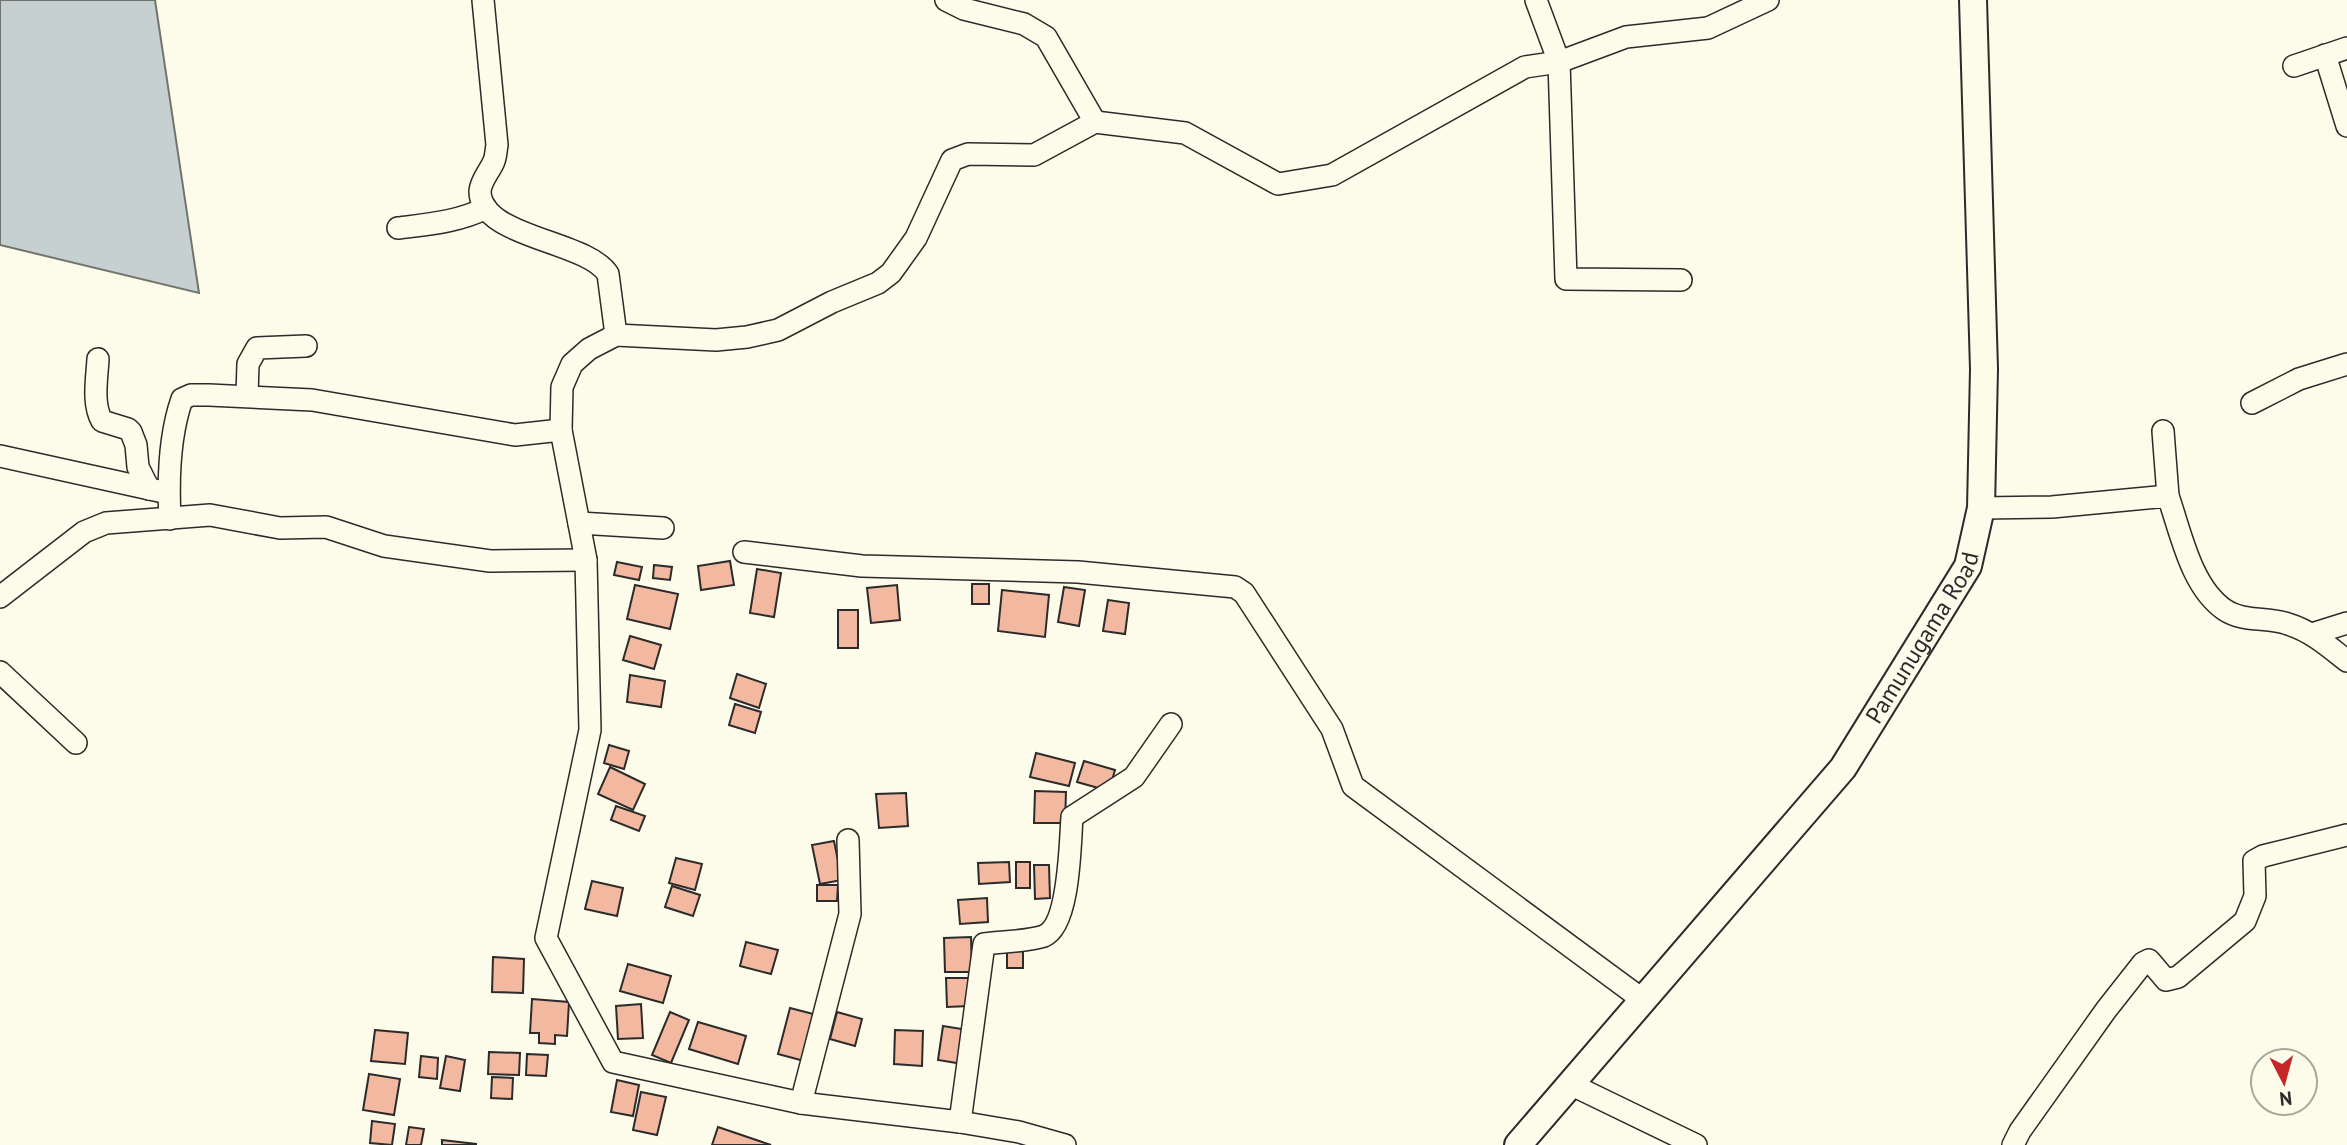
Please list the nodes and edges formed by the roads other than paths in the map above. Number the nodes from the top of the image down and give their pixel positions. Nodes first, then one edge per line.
1 (483, 0) edge
2 (946, 0) edge
3 (1536, 0) edge
4 (1768, 0) edge
5 (1973, 0) edge
6 (2347, 48) edge
7 (2325, 55) junction
8 (1559, 62) junction
9 (2294, 66) dead end
10 (1095, 122) junction
11 (2347, 125) edge
12 (486, 208) junction
13 (398, 228) dead end
14 (1681, 280) dead end
15 (616, 335) junction
16 (306, 346) dead end
17 (98, 359) dead end
18 (2347, 364) edge
19 (247, 395) junction
20 (2252, 403) dead end
21 (561, 430) junction
22 (2163, 431) dead end
23 (0, 456) edge
24 (159, 491) junction
25 (2168, 496) junction
26 (1981, 508) junction
27 (170, 519) junction
28 (579, 523) junction
29 (663, 528) dead end
30 (744, 552) dead end
31 (586, 561) junction
32 (0, 597) edge
33 (2347, 623) edge
34 (2312, 634) junction
35 (2347, 661) edge
36 (0, 672) edge
37 (1171, 724) dead end
38 (76, 743) dead end
39 (2347, 835) edge
40 (848, 840) dead end
41 (1643, 1000) junction
42 (1570, 1084) junction
43 (801, 1103) junction
44 (960, 1122) junction
45 (1065, 1145) edge
46 (1518, 1145) edge
47 (1696, 1145) edge
48 (2013, 1145) edge

1 - 12 street
2 - 10 street
3 - 8 street
4 - 8 street
5 - 26 main road, Pamunugama Road
6 - 7 street
7 - 9 street
7 - 11 street
8 - 10 street
8 - 14 street
10 - 15 street
12 - 13 street
12 - 15 street
15 - 21 street
16 - 19 street
17 - 24 street
18 - 20 street
19 - 21 street
19 - 24 street
21 - 28 street
22 - 25 street
23 - 24 street
24 - 27 street
25 - 26 street
25 - 34 street
26 - 41 main road, Pamunugama Road
27 - 31 street
27 - 32 street
28 - 29 street
28 - 31 street
30 - 41 street
31 - 43 street
33 - 34 street
34 - 35 street
36 - 38 street
37 - 44 street
39 - 48 street
40 - 43 street
41 - 42 main road, Pamunugama Road
42 - 46 main road, Pamunugama Road
42 - 47 street
43 - 44 street
44 - 45 street

